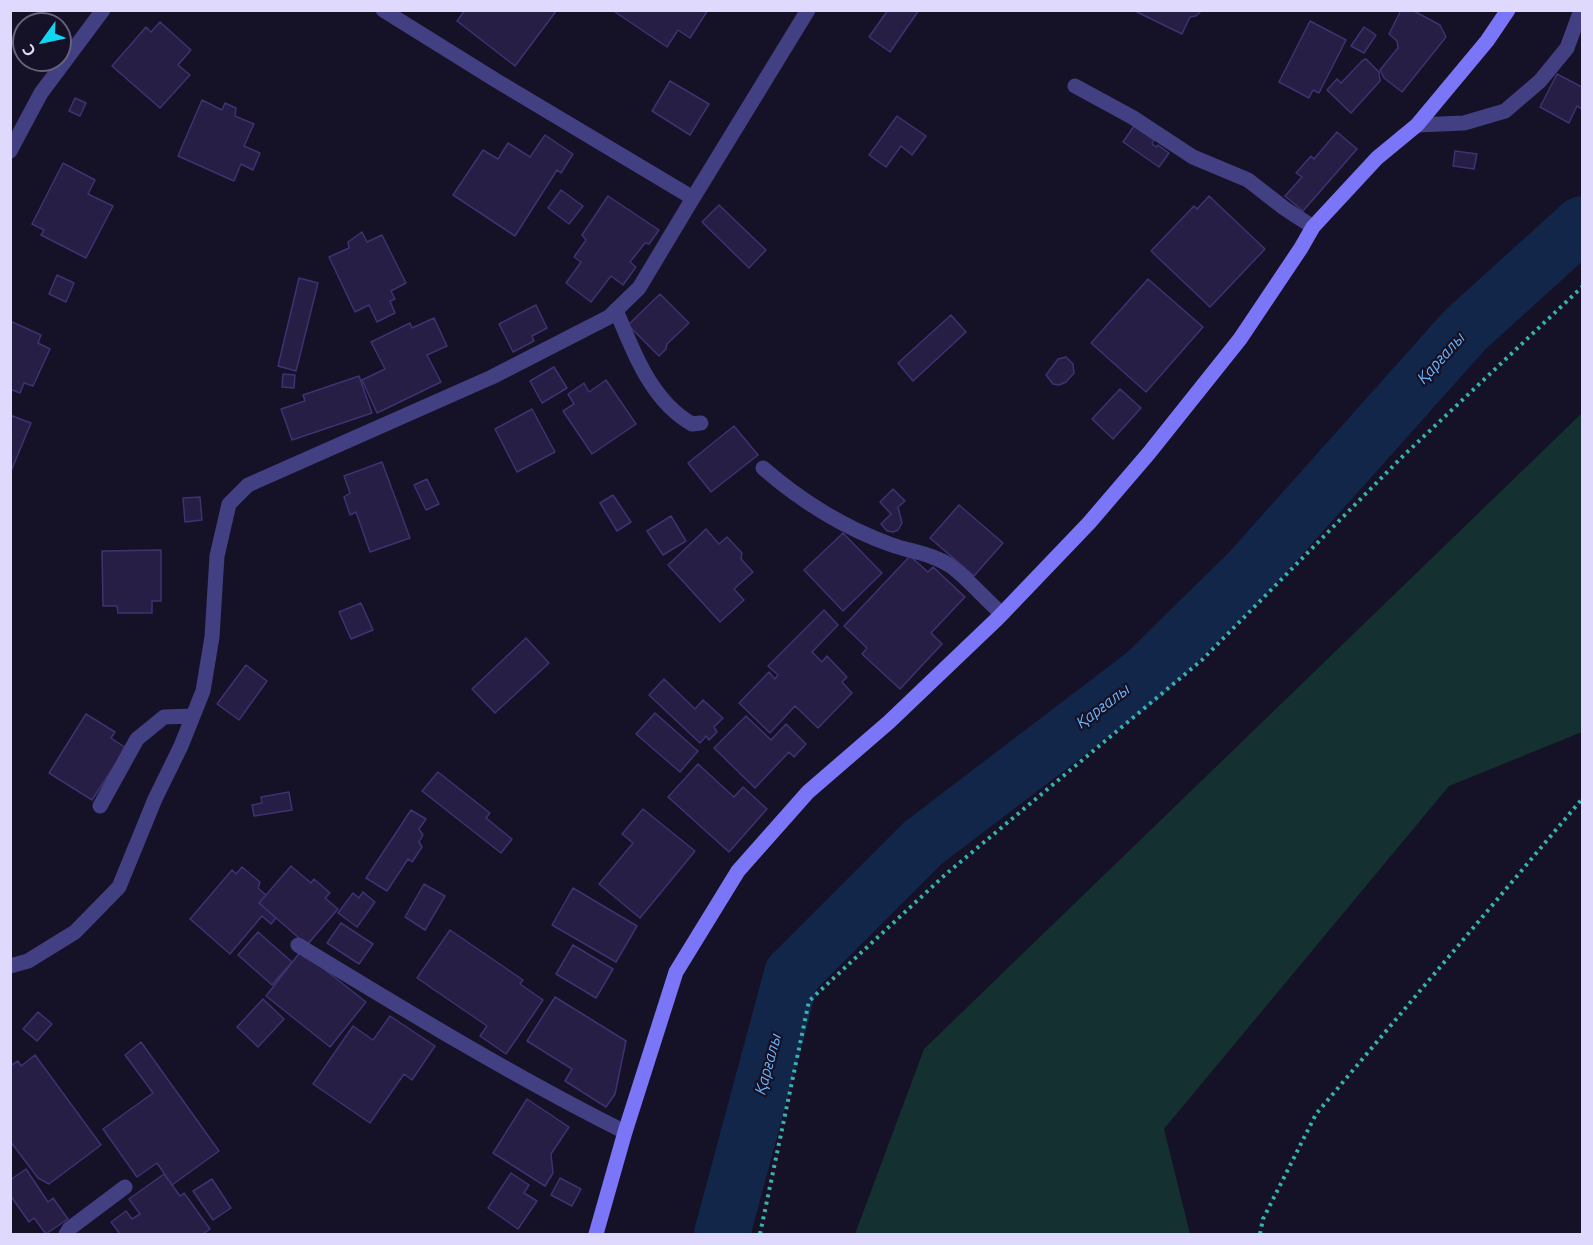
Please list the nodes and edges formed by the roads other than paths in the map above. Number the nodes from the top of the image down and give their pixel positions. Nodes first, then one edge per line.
1 (103, 10) edge
2 (383, 10) edge
3 (808, 10) edge
4 (1508, 10) edge
5 (1581, 10) edge
6 (1075, 86) dead end
7 (1417, 125) junction
8 (10, 151) edge
9 (693, 198) junction
10 (1313, 226) junction
11 (616, 310) junction
12 (701, 423) dead end
13 (763, 468) dead end
14 (1002, 614) junction
15 (194, 716) junction
16 (100, 806) dead end
17 (298, 945) dead end
18 (10, 966) edge
19 (625, 1132) junction
20 (125, 1187) dead end
21 (66, 1234) edge
22 (596, 1234) edge

1 - 8 street
2 - 9 street
3 - 9 street
4 - 7 street
5 - 7 street
6 - 10 street
7 - 10 street
9 - 11 street
10 - 14 street
11 - 12 street
11 - 15 street
13 - 14 street
14 - 19 street
15 - 16 street
15 - 18 street
17 - 19 street
19 - 22 street
20 - 21 street

